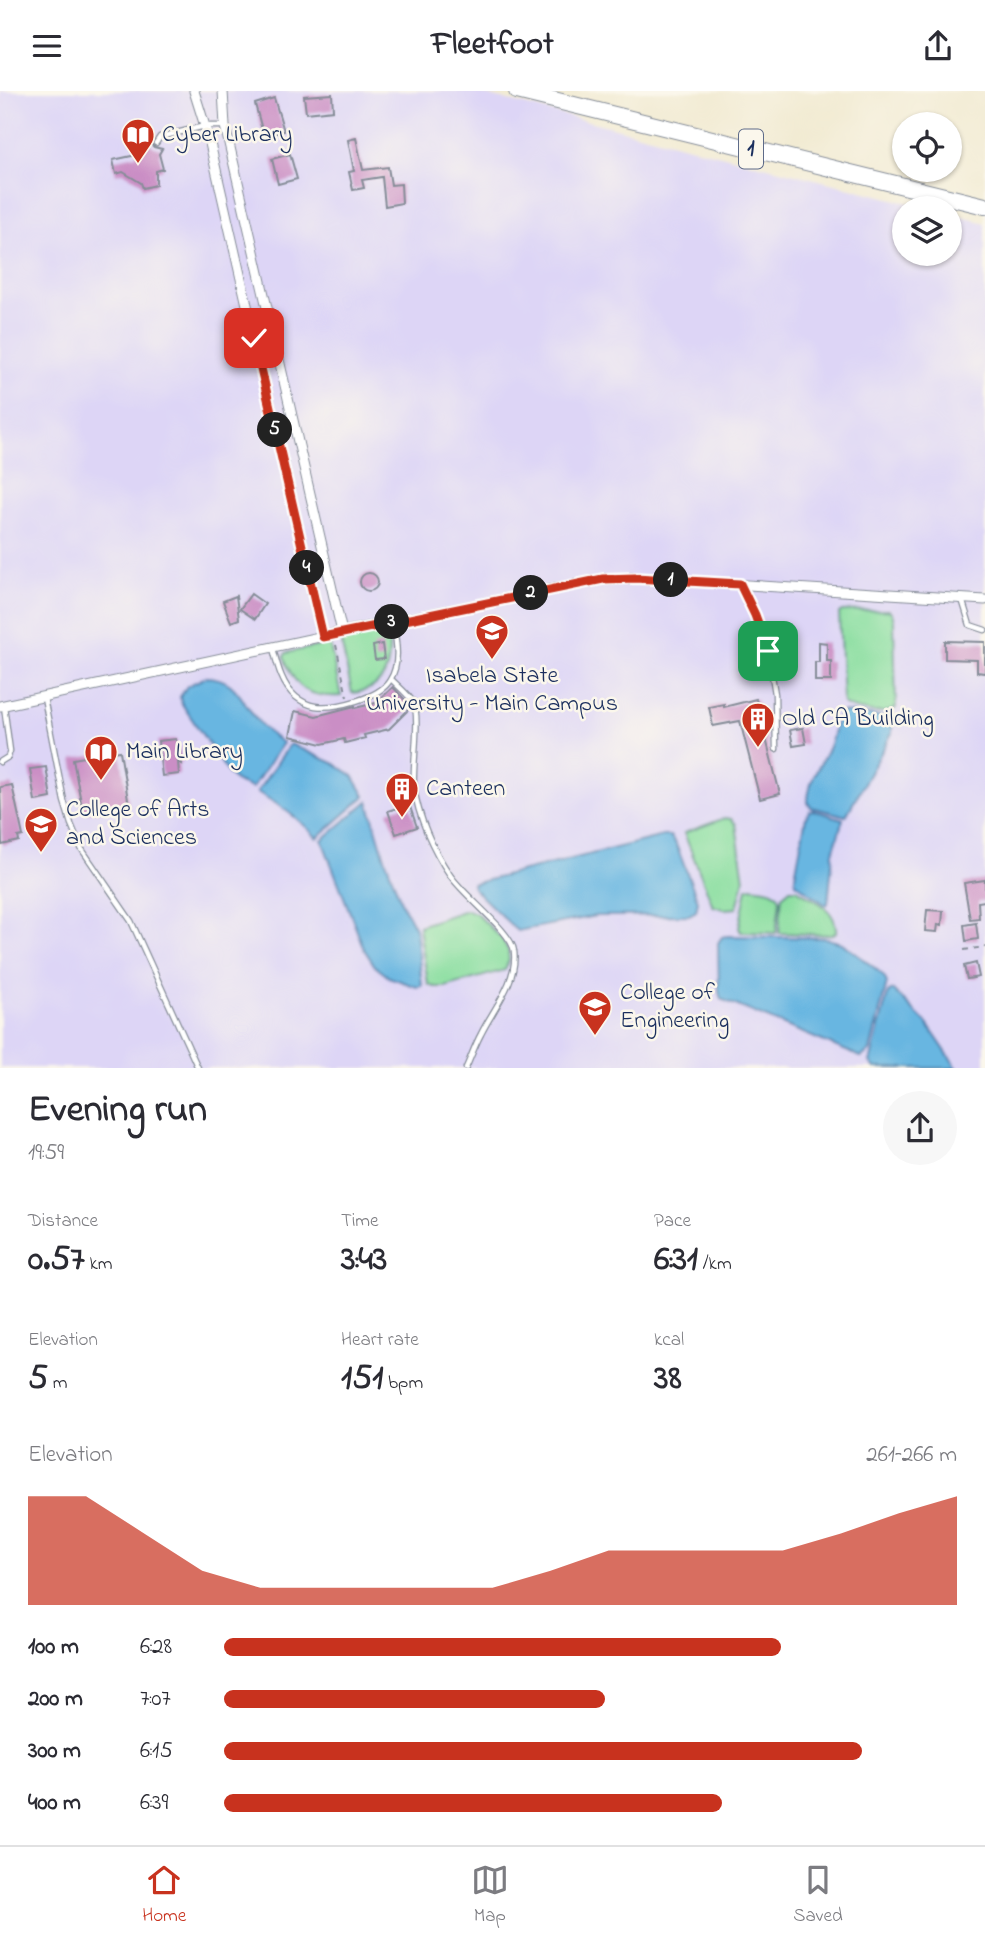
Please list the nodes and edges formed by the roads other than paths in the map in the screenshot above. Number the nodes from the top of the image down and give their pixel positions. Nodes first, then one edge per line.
1 (194, 91) edge
2 (223, 91) edge
3 (517, 91) edge
4 (205, 126) junction
5 (225, 126) junction
6 (156, 143) dead end
7 (985, 206) edge
8 (740, 584) junction
9 (962, 598) junction
10 (985, 600) edge
11 (393, 621) junction
12 (985, 630) edge
13 (338, 633) junction
14 (323, 637) junction
15 (273, 648) junction
16 (391, 679) junction
17 (44, 697) junction
18 (2, 706) edge
19 (776, 749) dead end
20 (0, 762) edge
21 (198, 1068) edge
22 (466, 1068) edge

1 - 4 street
2 - 5 street
3 - 7 highway, 1
4 - 5 lane
4 - 6 lane
4 - 14 street
5 - 13 street
8 - 9 street
8 - 11 street
8 - 19 lane
9 - 10 street
9 - 12 lane
11 - 13 street
11 - 16 lane
13 - 14 street
14 - 15 street
15 - 16 lane
15 - 17 street
16 - 22 lane
17 - 18 street
17 - 21 lane
18 - 20 lane

